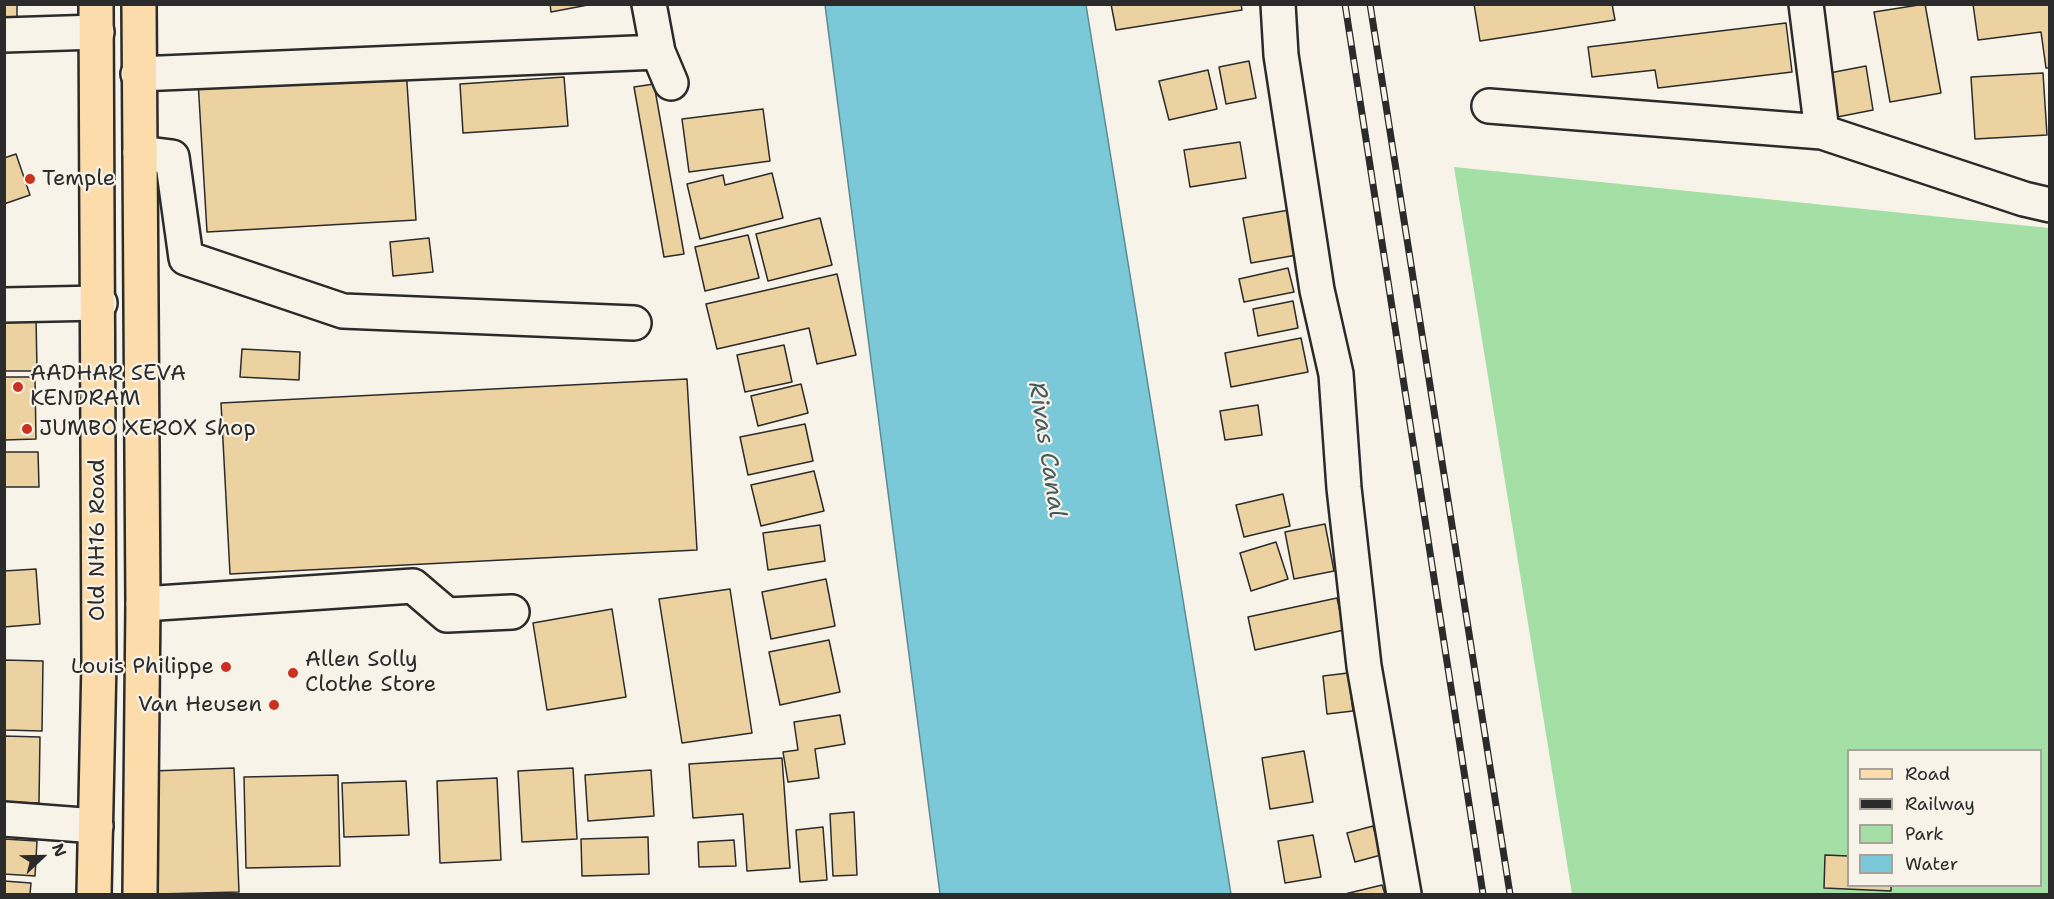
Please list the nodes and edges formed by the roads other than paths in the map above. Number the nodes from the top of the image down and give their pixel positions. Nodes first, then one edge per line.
1 (139, 4) edge
2 (649, 4) edge
3 (1278, 4) edge
4 (1806, 4) edge
5 (97, 18) edge
6 (4, 35) edge
7 (658, 52) junction
8 (138, 74) junction
9 (671, 83) dead end
10 (1490, 106) dead end
11 (1822, 132) junction
12 (140, 153) junction
13 (2049, 205) edge
14 (100, 303) junction
15 (4, 304) edge
16 (634, 324) dead end
17 (143, 604) junction
18 (512, 612) dead end
19 (4, 819) edge
20 (96, 826) junction
21 (94, 894) edge
22 (140, 894) edge
23 (1404, 894) edge

1 - 8 main road, Old NH16 Road
2 - 7 street
3 - 23 street
4 - 11 street
5 - 6 street
5 - 14 main road, Old NH16 Road
7 - 8 street
7 - 9 street
8 - 12 main road, Old NH16 Road
10 - 11 street
11 - 13 street
12 - 16 street
12 - 17 main road, Old NH16 Road
14 - 15 street
14 - 20 main road, Old NH16 Road
17 - 18 street
17 - 22 main road, Old NH16 Road
19 - 20 street
20 - 21 main road, Old NH16 Road

